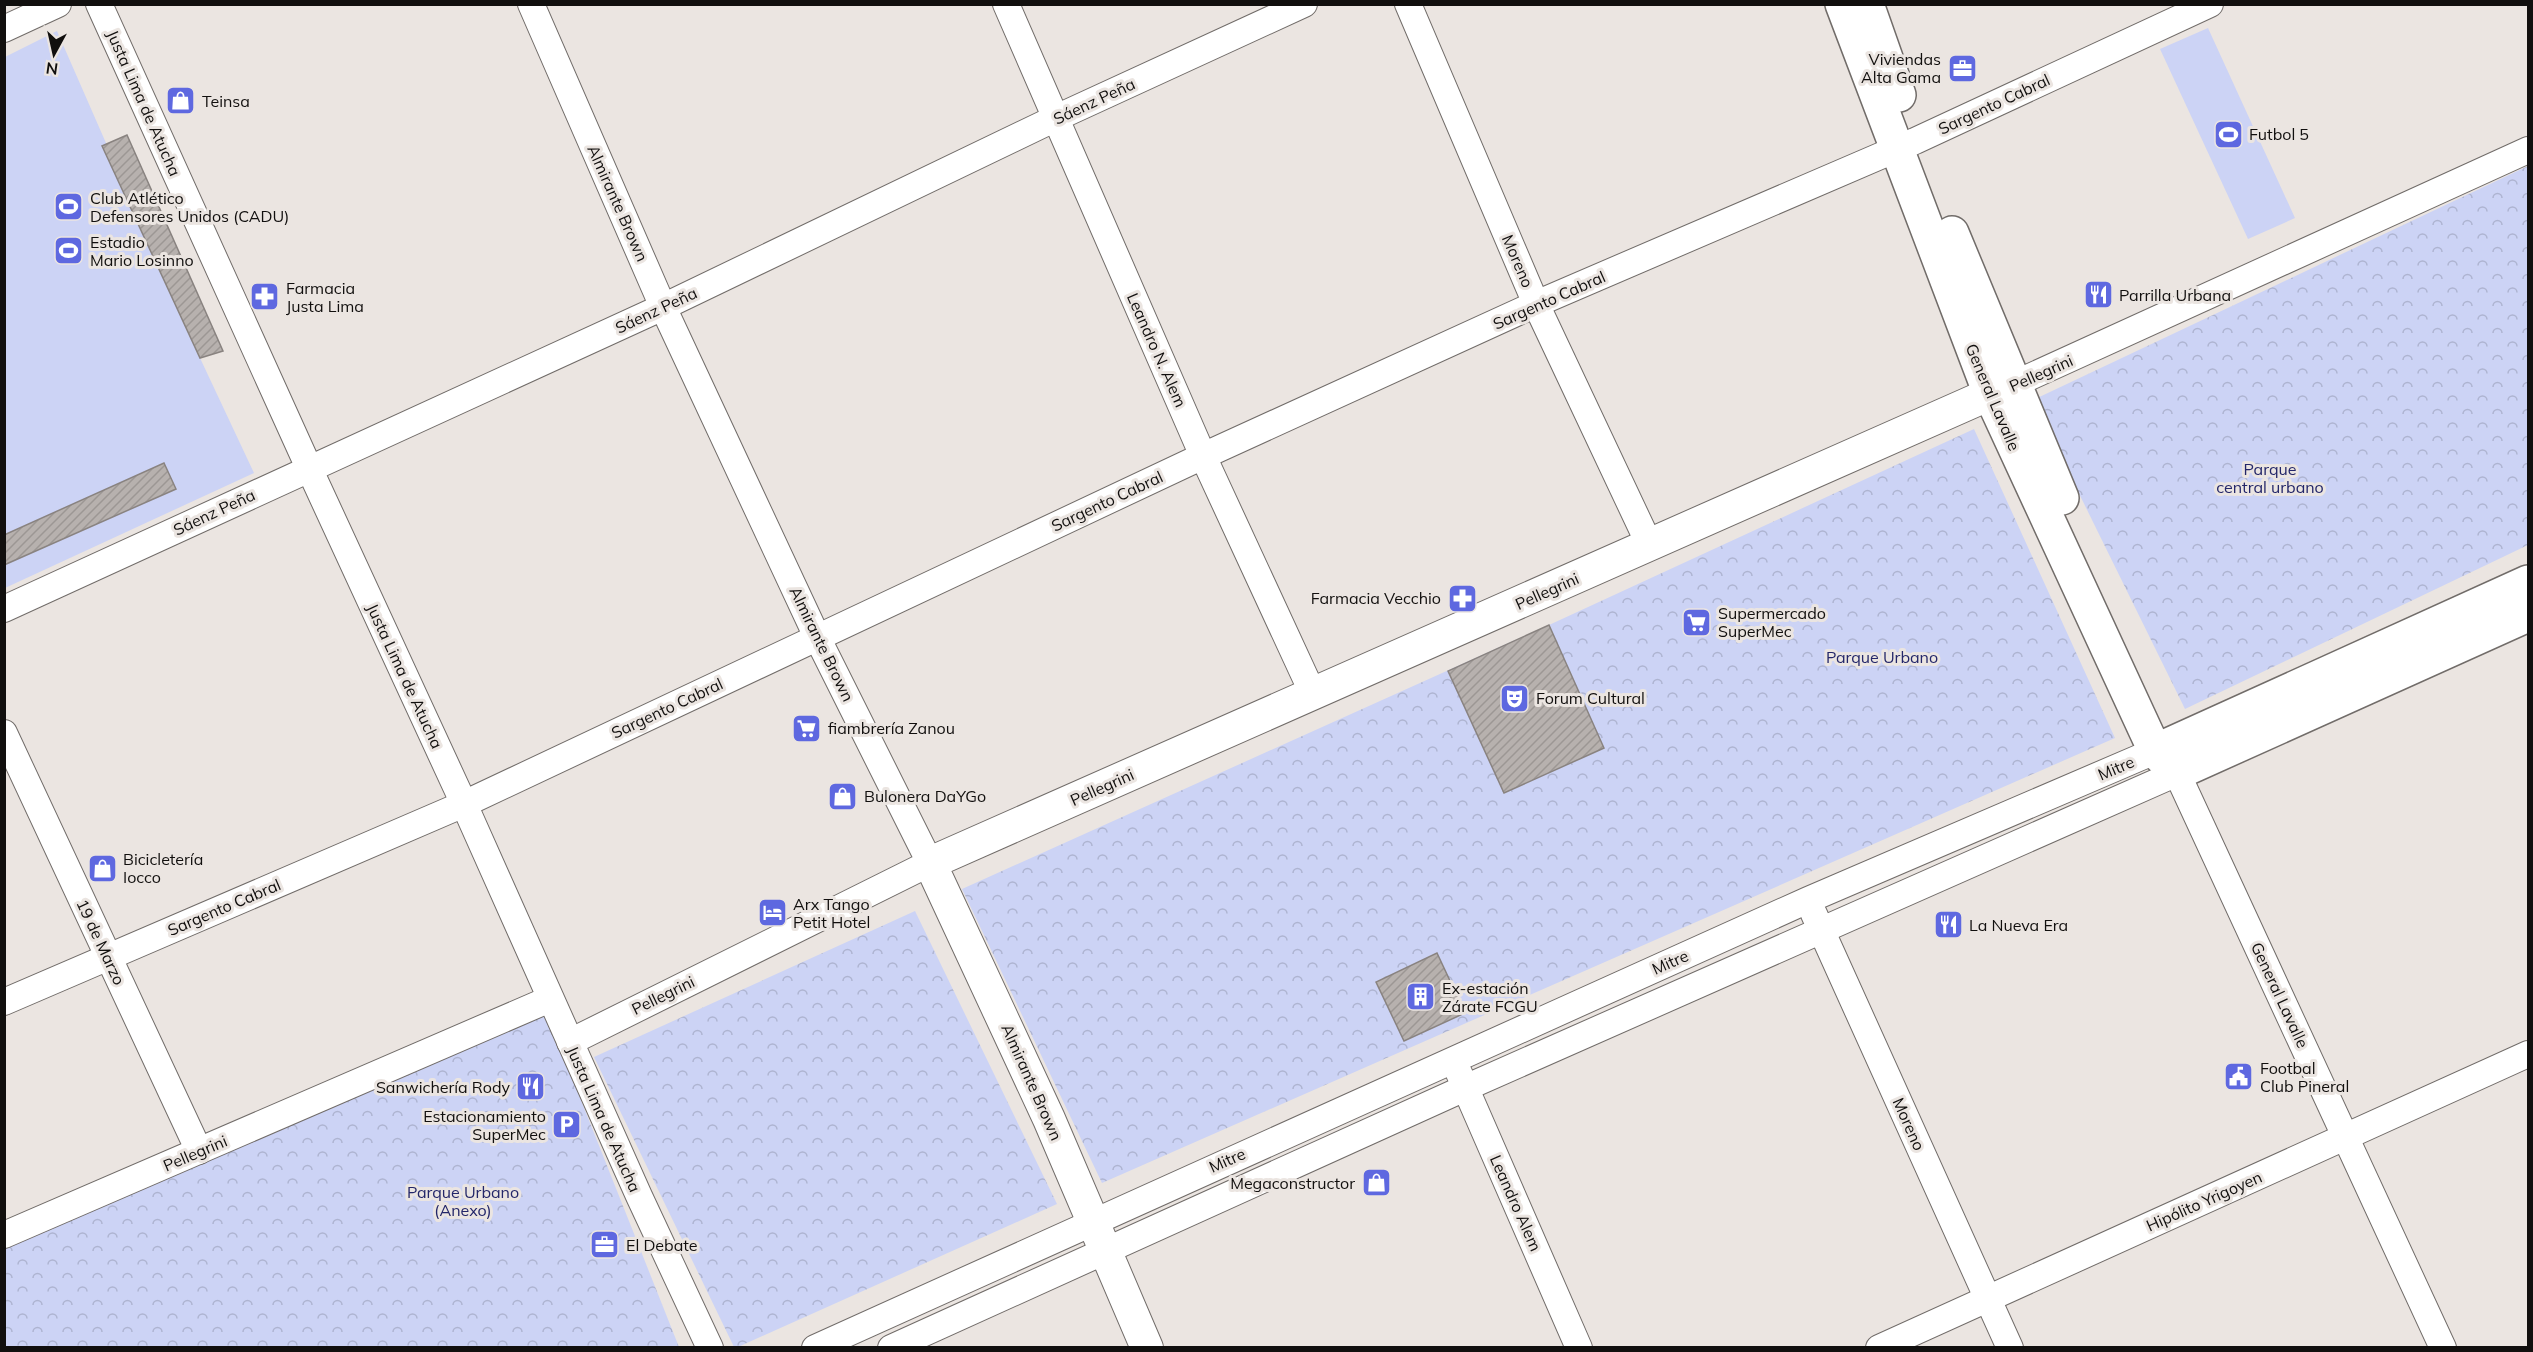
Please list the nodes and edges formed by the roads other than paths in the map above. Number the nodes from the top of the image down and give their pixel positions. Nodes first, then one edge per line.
1 (57, 4) edge
2 (99, 4) edge
3 (531, 4) edge
4 (1006, 4) edge
5 (1304, 4) edge
6 (1408, 4) edge
7 (1842, 4) edge
8 (1867, 4) edge
9 (2210, 4) edge
10 (4, 29) edge
11 (1056, 118) junction
12 (1905, 144) junction
13 (2529, 150) edge
14 (1536, 304) junction
15 (663, 307) junction
16 (2002, 390) junction
17 (1203, 456) junction
18 (309, 468) junction
19 (1650, 546) junction
20 (2526, 603) edge
21 (4, 609) edge
22 (817, 637) junction
23 (1313, 694) junction
24 (4, 733) edge
25 (2168, 756) junction
26 (464, 804) junction
27 (930, 862) junction
28 (1808, 900) junction
29 (1822, 930) junction
30 (108, 957) junction
31 (550, 999) junction
32 (4, 1002) edge
33 (570, 1042) junction
34 (2529, 1054) edge
35 (1452, 1059) junction
36 (1466, 1088) junction
37 (2347, 1137) junction
38 (199, 1151) junction
39 (1093, 1221) junction
40 (4, 1235) edge
41 (1105, 1250) junction
42 (1988, 1299) junction
43 (708, 1344) edge
44 (815, 1347) edge
45 (891, 1347) edge
46 (1147, 1347) edge
47 (1579, 1347) edge
48 (1879, 1347) edge
49 (2010, 1347) edge
50 (2443, 1347) edge

1 - 10 street
2 - 18 street, Justa Lima de Atucha
3 - 15 street, Almirante Brown
4 - 11 street, Leandro N. Alem
5 - 11 street, Sáenz Peña
6 - 14 street, Moreno
7 - 12 main road, General Lavalle
8 - 12 main road, General Lavalle
9 - 12 street, Sargento Cabral
11 - 15 street, Sáenz Peña
11 - 17 street, Leandro N. Alem
12 - 14 street, Sargento Cabral
12 - 16 main road, General Lavalle
13 - 16 street, Pellegrini
14 - 17 street, Sargento Cabral
14 - 19 street, Moreno
15 - 18 street, Sáenz Peña
15 - 22 street, Almirante Brown
16 - 19 street, Pellegrini
16 - 25 main road, General Lavalle
17 - 22 street, Sargento Cabral
17 - 23 street, Leandro N. Alem
18 - 21 street, Sáenz Peña
18 - 26 street, Justa Lima de Atucha
19 - 23 street, Pellegrini
20 - 25 main road, Mitre
22 - 26 street, Sargento Cabral
22 - 27 street, Almirante Brown
23 - 27 street, Pellegrini
24 - 30 street, 19 de Marzo
25 - 28 street, Mitre
25 - 29 street, Mitre
25 - 37 street, General Lavalle
26 - 30 street, Sargento Cabral
26 - 31 street, Justa Lima de Atucha
27 - 33 street, Pellegrini
27 - 39 street, Almirante Brown
28 - 29 street, Moreno
28 - 35 street, Mitre
29 - 36 street, Mitre
29 - 42 street, Moreno
30 - 32 street, Sargento Cabral
30 - 38 street, 19 de Marzo
31 - 33 street, Justa Lima de Atucha
31 - 38 street, Pellegrini
33 - 43 street, Justa Lima de Atucha
34 - 37 street, Hipólito Yrigoyen
35 - 36 street, Leandro Alem
35 - 39 street, Mitre
36 - 41 street, Mitre
36 - 47 street, Leandro Alem
37 - 42 street, Hipólito Yrigoyen
37 - 50 street, General Lavalle
38 - 40 street, Pellegrini
39 - 41 street, Almirante Brown
39 - 44 street, Mitre
41 - 45 street, Mitre
41 - 46 street, Almirante Brown
42 - 48 street, Hipólito Yrigoyen
42 - 49 street, Moreno

